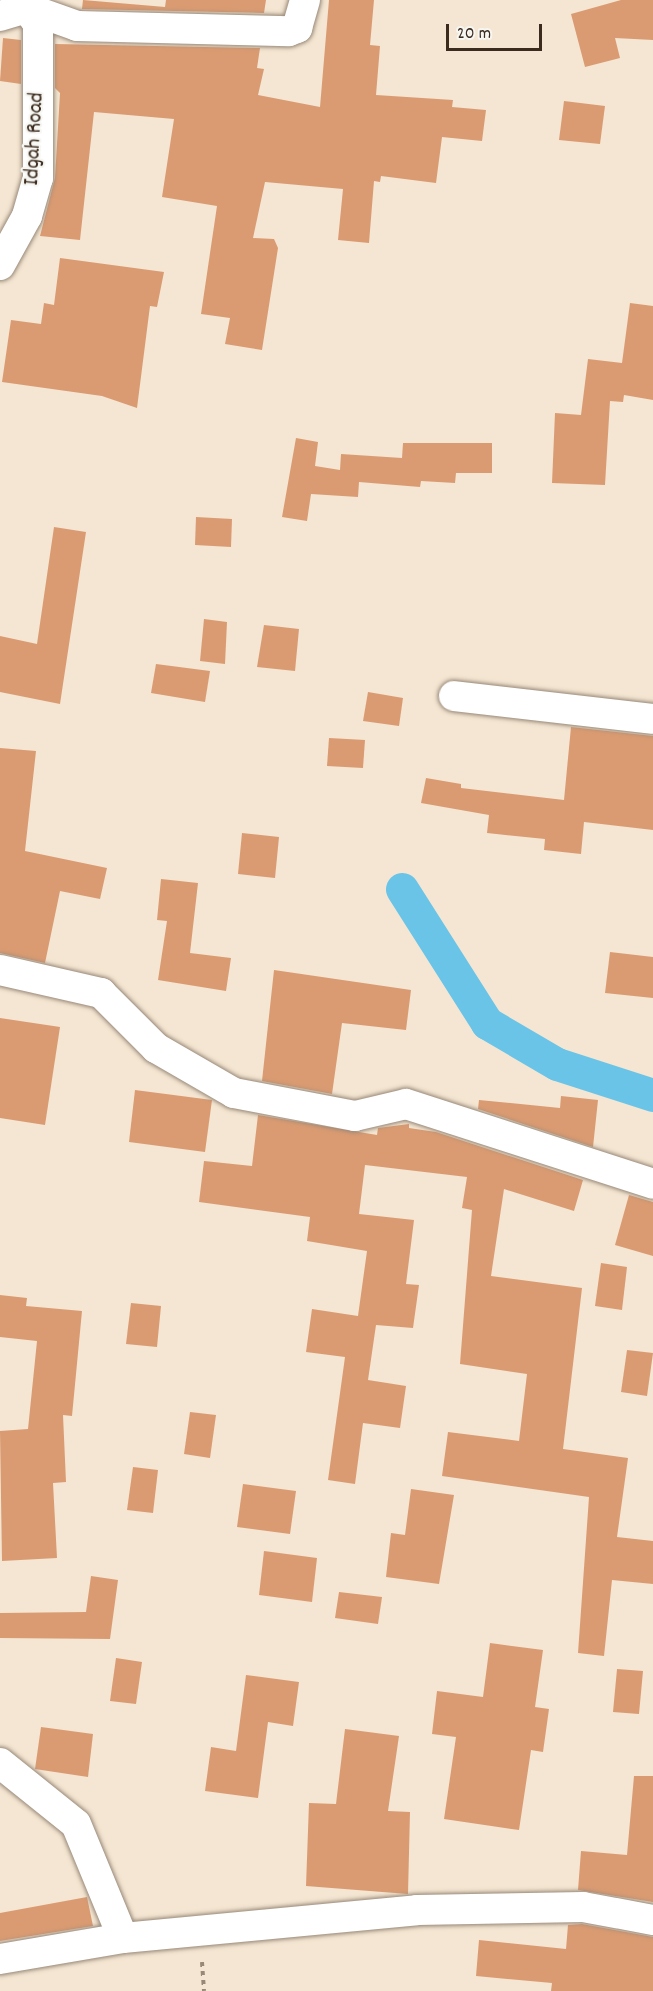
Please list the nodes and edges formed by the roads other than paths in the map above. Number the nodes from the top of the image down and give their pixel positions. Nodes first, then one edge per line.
1 (305, 0) edge
2 (18, 8) edge
3 (0, 265) edge
4 (454, 696) dead end
5 (653, 719) edge
6 (0, 970) edge
7 (653, 1184) edge
8 (0, 1763) edge
9 (653, 1920) edge
10 (123, 1938) junction
11 (0, 1959) edge

1 - 2 street
2 - 3 street, Idgah Road
4 - 5 street
6 - 7 street
8 - 10 street
9 - 10 street
10 - 11 street

